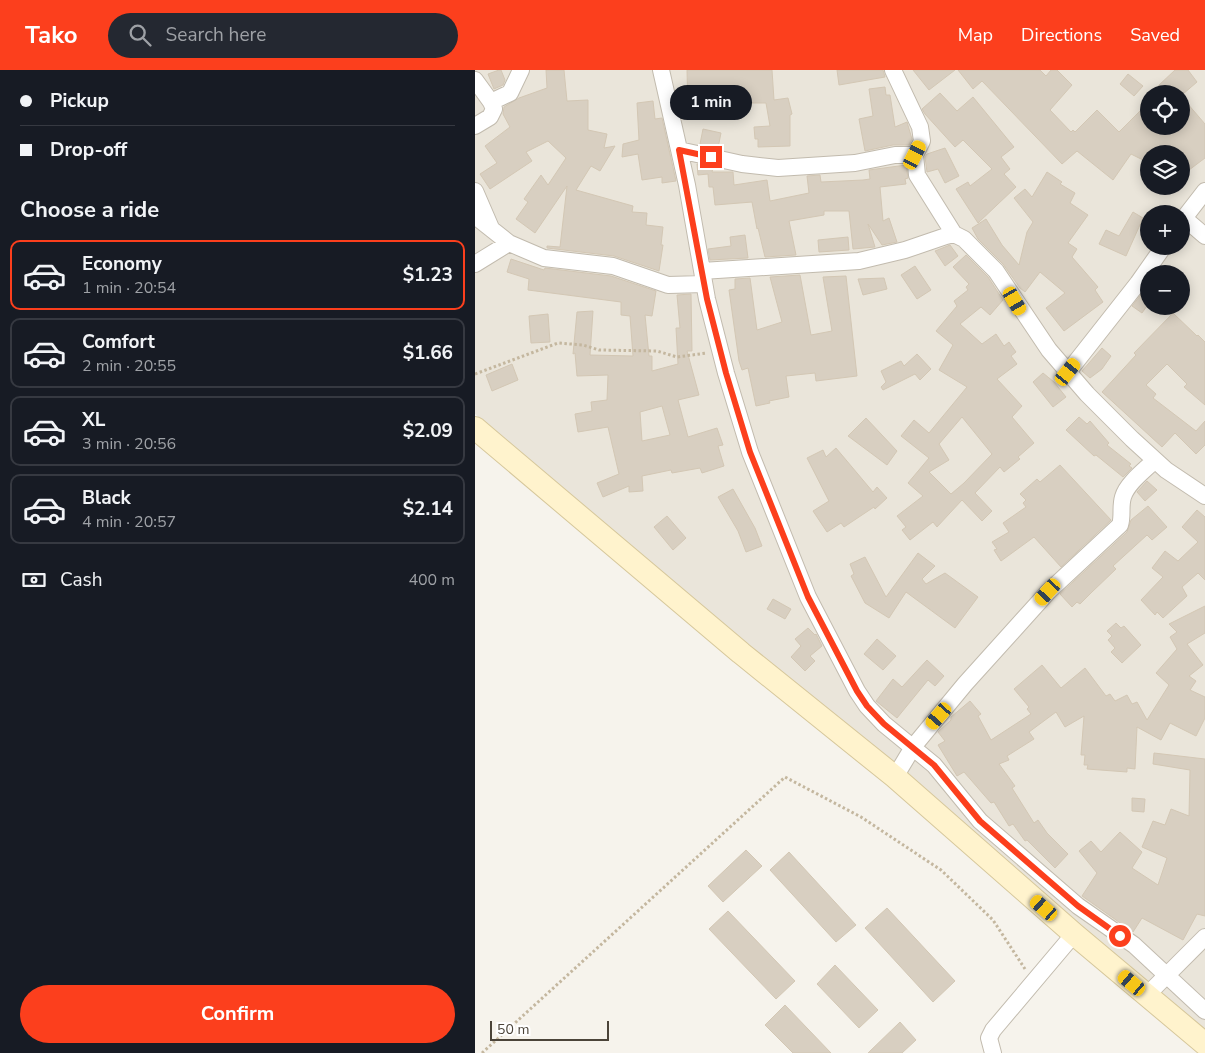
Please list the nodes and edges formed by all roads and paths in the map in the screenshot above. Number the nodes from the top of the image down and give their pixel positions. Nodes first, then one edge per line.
1 (521, 70) edge
2 (661, 70) edge
3 (893, 70) edge
4 (475, 80) edge
5 (491, 102) junction
6 (475, 126) edge
7 (679, 150) junction
8 (915, 155) junction
9 (475, 191) edge
10 (1205, 191) edge
11 (1190, 210) edge
12 (475, 216) edge
13 (1190, 226) edge
14 (493, 230) junction
15 (954, 234) junction
16 (1205, 236) edge
17 (509, 243) junction
18 (1158, 255) edge
19 (475, 264) edge
20 (703, 278) junction
21 (720, 351) junction
22 (1068, 372) junction
23 (475, 374) edge
24 (475, 428) edge
25 (1155, 460) junction
26 (1205, 496) edge
27 (913, 747) junction
28 (895, 777) junction
29 (1074, 934) junction
30 (1205, 937) edge
31 (1168, 975) junction
32 (1033, 982) junction
33 (1147, 995) junction
34 (1205, 1011) edge
35 (1205, 1044) edge
36 (482, 1053) edge
37 (993, 1053) edge

1 - 5 street
2 - 7 street
3 - 8 street
4 - 5 street
5 - 6 street
7 - 8 street
7 - 20 street
8 - 15 street
9 - 14 street
10 - 11 street
12 - 14 street
13 - 16 street
14 - 17 street
15 - 20 street
15 - 22 street
17 - 19 street
17 - 20 street
18 - 22 street
20 - 21 street
21 - 23 path
21 - 27 street
22 - 25 street
24 - 28 main road
25 - 26 street
25 - 27 street
27 - 28 street
27 - 31 street
28 - 29 main road
29 - 32 street
29 - 33 main road
30 - 31 street
31 - 33 street
31 - 34 street
32 - 36 path
32 - 37 street
33 - 35 main road

